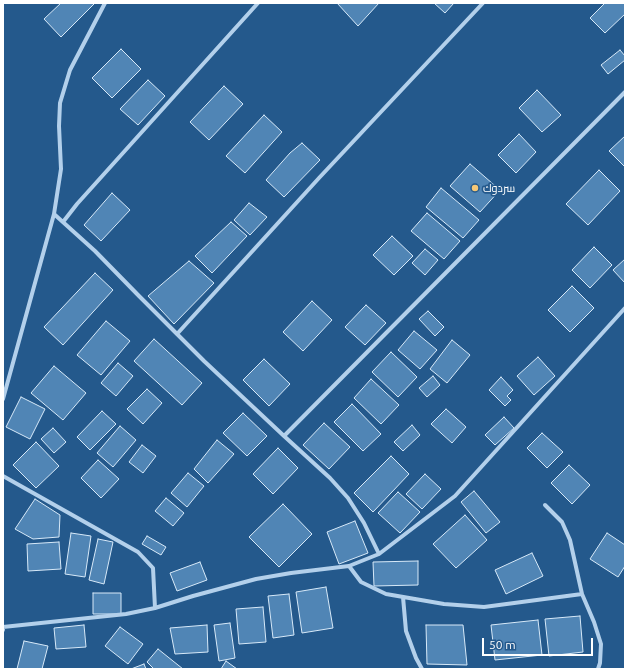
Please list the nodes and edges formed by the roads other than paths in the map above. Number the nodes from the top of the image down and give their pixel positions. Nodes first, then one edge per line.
1 (105, 3) edge
2 (258, 3) edge
3 (483, 3) edge
4 (625, 92) edge
5 (54, 214) junction
6 (63, 222) junction
7 (625, 308) edge
8 (176, 334) junction
9 (3, 399) edge
10 (284, 436) junction
11 (3, 476) edge
12 (545, 505) dead end
13 (379, 554) junction
14 (349, 566) junction
15 (582, 594) junction
16 (403, 597) junction
17 (155, 608) junction
18 (3, 623) edge
19 (3, 627) edge
20 (3, 630) edge
21 (422, 669) edge
22 (598, 669) edge

1 - 5 street
2 - 6 street
3 - 8 street
4 - 10 street
5 - 6 street
5 - 9 street
6 - 8 street
7 - 13 street
8 - 10 street
10 - 13 street
11 - 17 street
12 - 15 street
13 - 14 street
14 - 16 street
14 - 17 street
15 - 16 street
15 - 22 street
16 - 21 street
17 - 19 street
18 - 19 street
19 - 20 street

